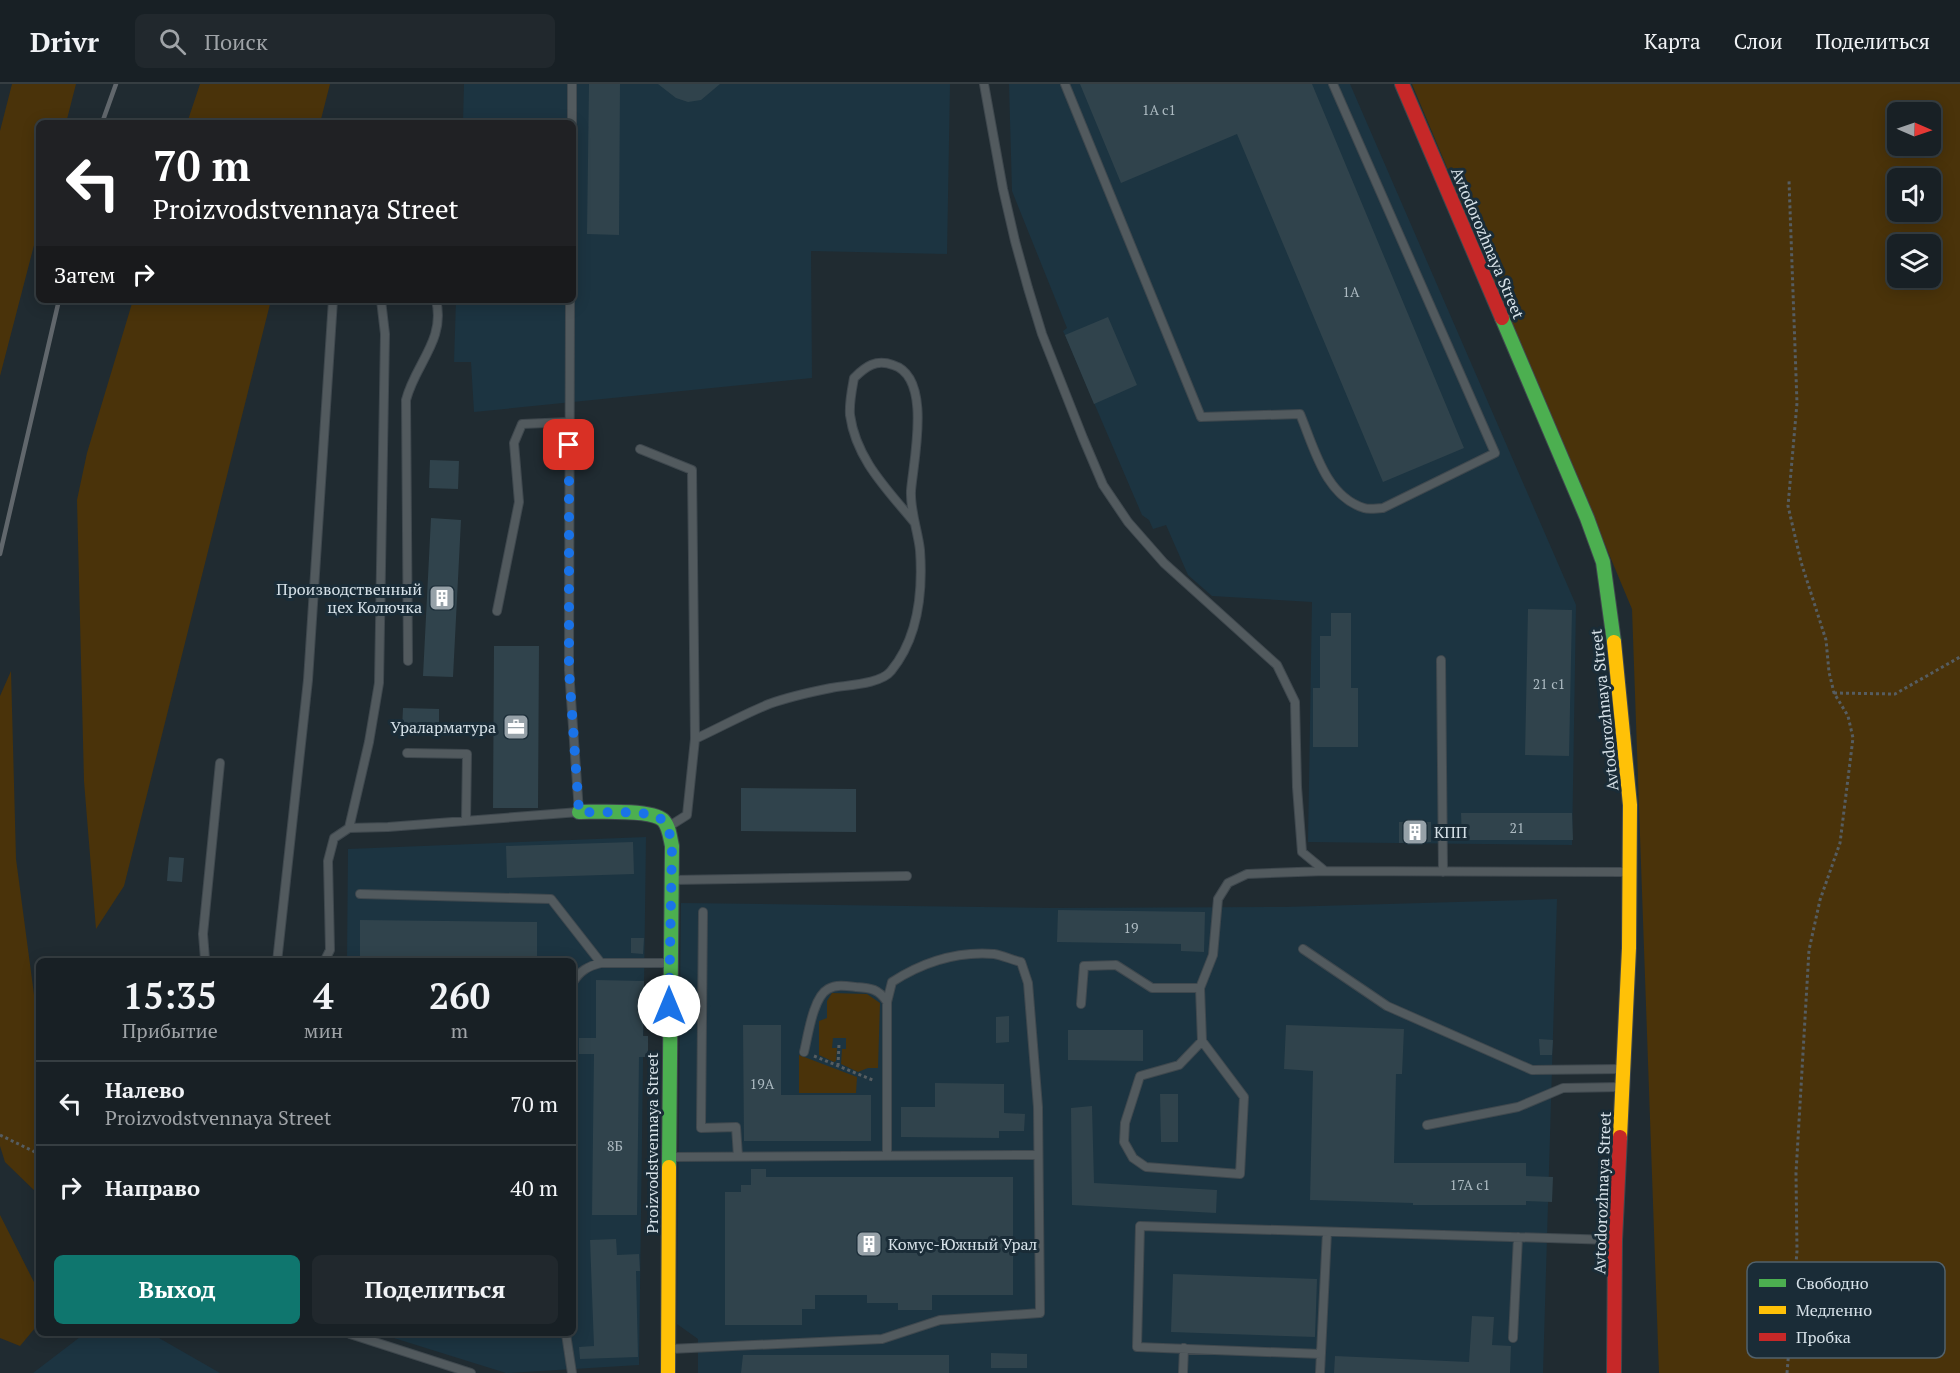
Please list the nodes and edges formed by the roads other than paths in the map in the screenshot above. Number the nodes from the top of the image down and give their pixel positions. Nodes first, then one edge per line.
1 (572, 84) edge
2 (984, 84) edge
3 (1065, 84) edge
4 (1333, 84) edge
5 (1402, 84) edge
6 (572, 120) edge
7 (333, 303) edge
8 (381, 303) edge
9 (436, 303) edge
10 (570, 303) edge
11 (569, 422) junction
12 (640, 450) dead end
13 (914, 522) junction
14 (497, 611) dead end
15 (408, 660) dead end
16 (1442, 660) dead end
17 (695, 739) junction
18 (407, 753) dead end
19 (220, 763) dead end
20 (579, 812) junction
21 (466, 821) junction
22 (668, 827) junction
23 (349, 828) junction
24 (1325, 871) junction
25 (1443, 872) junction
26 (1631, 872) junction
27 (907, 876) dead end
28 (671, 880) junction
29 (360, 894) dead end
30 (703, 912) dead end
31 (1303, 949) dead end
32 (205, 958) edge
33 (277, 958) edge
34 (326, 958) edge
35 (601, 963) junction
36 (670, 963) junction
37 (576, 978) edge
38 (1200, 988) junction
39 (887, 1002) junction
40 (1082, 1004) dead end
41 (1202, 1041) junction
42 (804, 1052) road end
43 (1623, 1069) junction
44 (1623, 1087) junction
45 (1427, 1125) dead end
46 (887, 1155) junction
47 (1038, 1155) junction
48 (738, 1156) junction
49 (669, 1157) junction
50 (1327, 1232) junction
51 (1518, 1237) junction
52 (1615, 1240) junction
53 (356, 1336) edge
54 (566, 1336) edge
55 (1513, 1338) dead end
56 (1184, 1348) junction
57 (668, 1349) junction
58 (1321, 1354) junction
59 (471, 1373) edge
60 (572, 1373) edge
61 (668, 1373) edge
62 (1183, 1373) edge
63 (1320, 1373) edge
64 (1614, 1373) edge

1 - 6 lane
2 - 24 lane
3 - 4 lane
5 - 26 street, Avtodorozhnaya Street
7 - 33 lane
8 - 23 lane
9 - 15 lane
10 - 11 lane
11 - 14 lane
11 - 20 lane
12 - 17 lane
13 - 13 lane
13 - 17 lane
16 - 25 lane
17 - 22 lane
18 - 21 lane
19 - 32 lane
20 - 21 lane
20 - 22 street
21 - 23 lane
22 - 28 street, Proizvodstvennaya Street
23 - 34 lane
24 - 25 lane
24 - 38 lane
25 - 26 lane
26 - 43 street, Avtodorozhnaya Street
27 - 28 lane
28 - 36 street, Proizvodstvennaya Street
29 - 35 lane
30 - 48 lane
31 - 43 lane
35 - 36 lane
35 - 37 lane
36 - 49 street, Proizvodstvennaya Street
38 - 40 lane
38 - 41 lane
39 - 42 lane
39 - 46 lane
39 - 47 lane
41 - 41 lane
43 - 44 street, Avtodorozhnaya Street
44 - 45 lane
44 - 52 street, Avtodorozhnaya Street
46 - 47 lane
46 - 48 lane
47 - 57 lane
48 - 49 lane
49 - 57 street, Proizvodstvennaya Street
50 - 51 lane
50 - 56 lane
50 - 58 lane
51 - 52 lane
51 - 55 lane
52 - 64 street, Avtodorozhnaya Street
53 - 59 lane
54 - 60 lane
56 - 58 lane
56 - 62 lane
57 - 61 street, Proizvodstvennaya Street
58 - 63 lane

